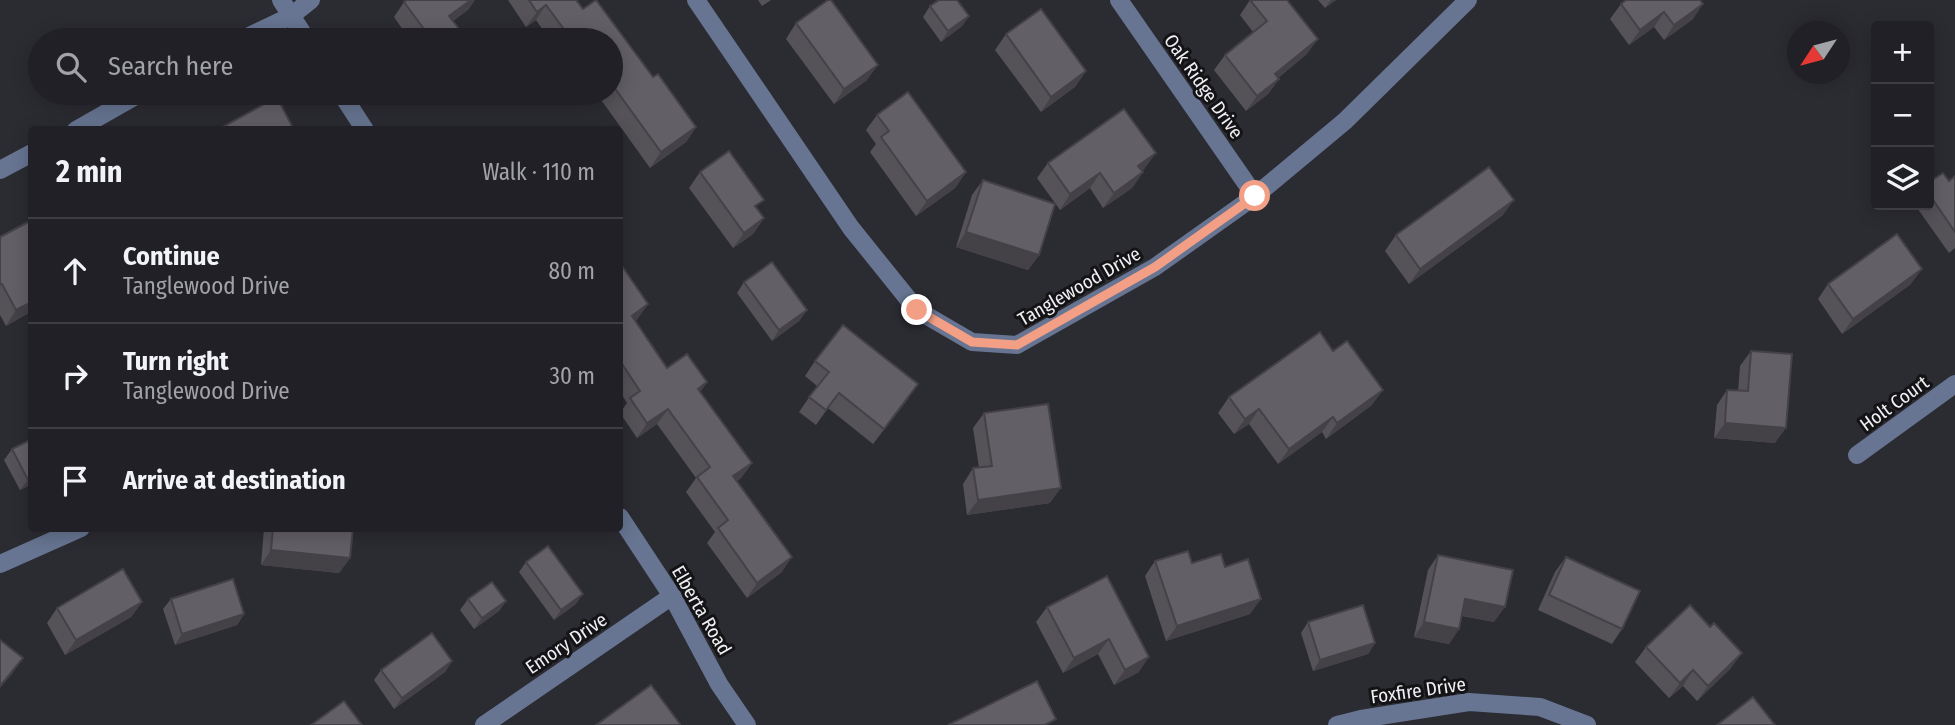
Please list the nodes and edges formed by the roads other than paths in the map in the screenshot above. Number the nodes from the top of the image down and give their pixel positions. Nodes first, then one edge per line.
1 (281, 0) edge
2 (311, 0) edge
3 (696, 0) edge
4 (1119, 0) edge
5 (1468, 0) edge
6 (291, 16) junction
7 (266, 28) edge
8 (299, 28) edge
9 (120, 105) edge
10 (349, 105) edge
11 (83, 126) edge
12 (362, 126) edge
13 (28, 155) edge
14 (0, 170) edge
15 (1255, 196) junction
16 (1955, 384) edge
17 (1857, 455) dead end
18 (623, 522) edge
19 (72, 532) edge
20 (0, 564) edge
21 (671, 596) junction
22 (484, 725) edge
23 (747, 725) edge
24 (1337, 725) edge
25 (1587, 725) edge

1 - 6 street
2 - 6 street
3 - 15 street, Tanglewood Drive
4 - 15 street, Oak Ridge Drive
5 - 15 street, Tanglewood Drive
6 - 7 street
6 - 8 street
9 - 11 street
10 - 12 street
13 - 14 street
16 - 17 street, Holt Court
18 - 21 street, Elberta Road
19 - 20 street
21 - 22 street, Emory Drive
21 - 23 street, Elberta Road
24 - 25 street, Foxfire Drive

